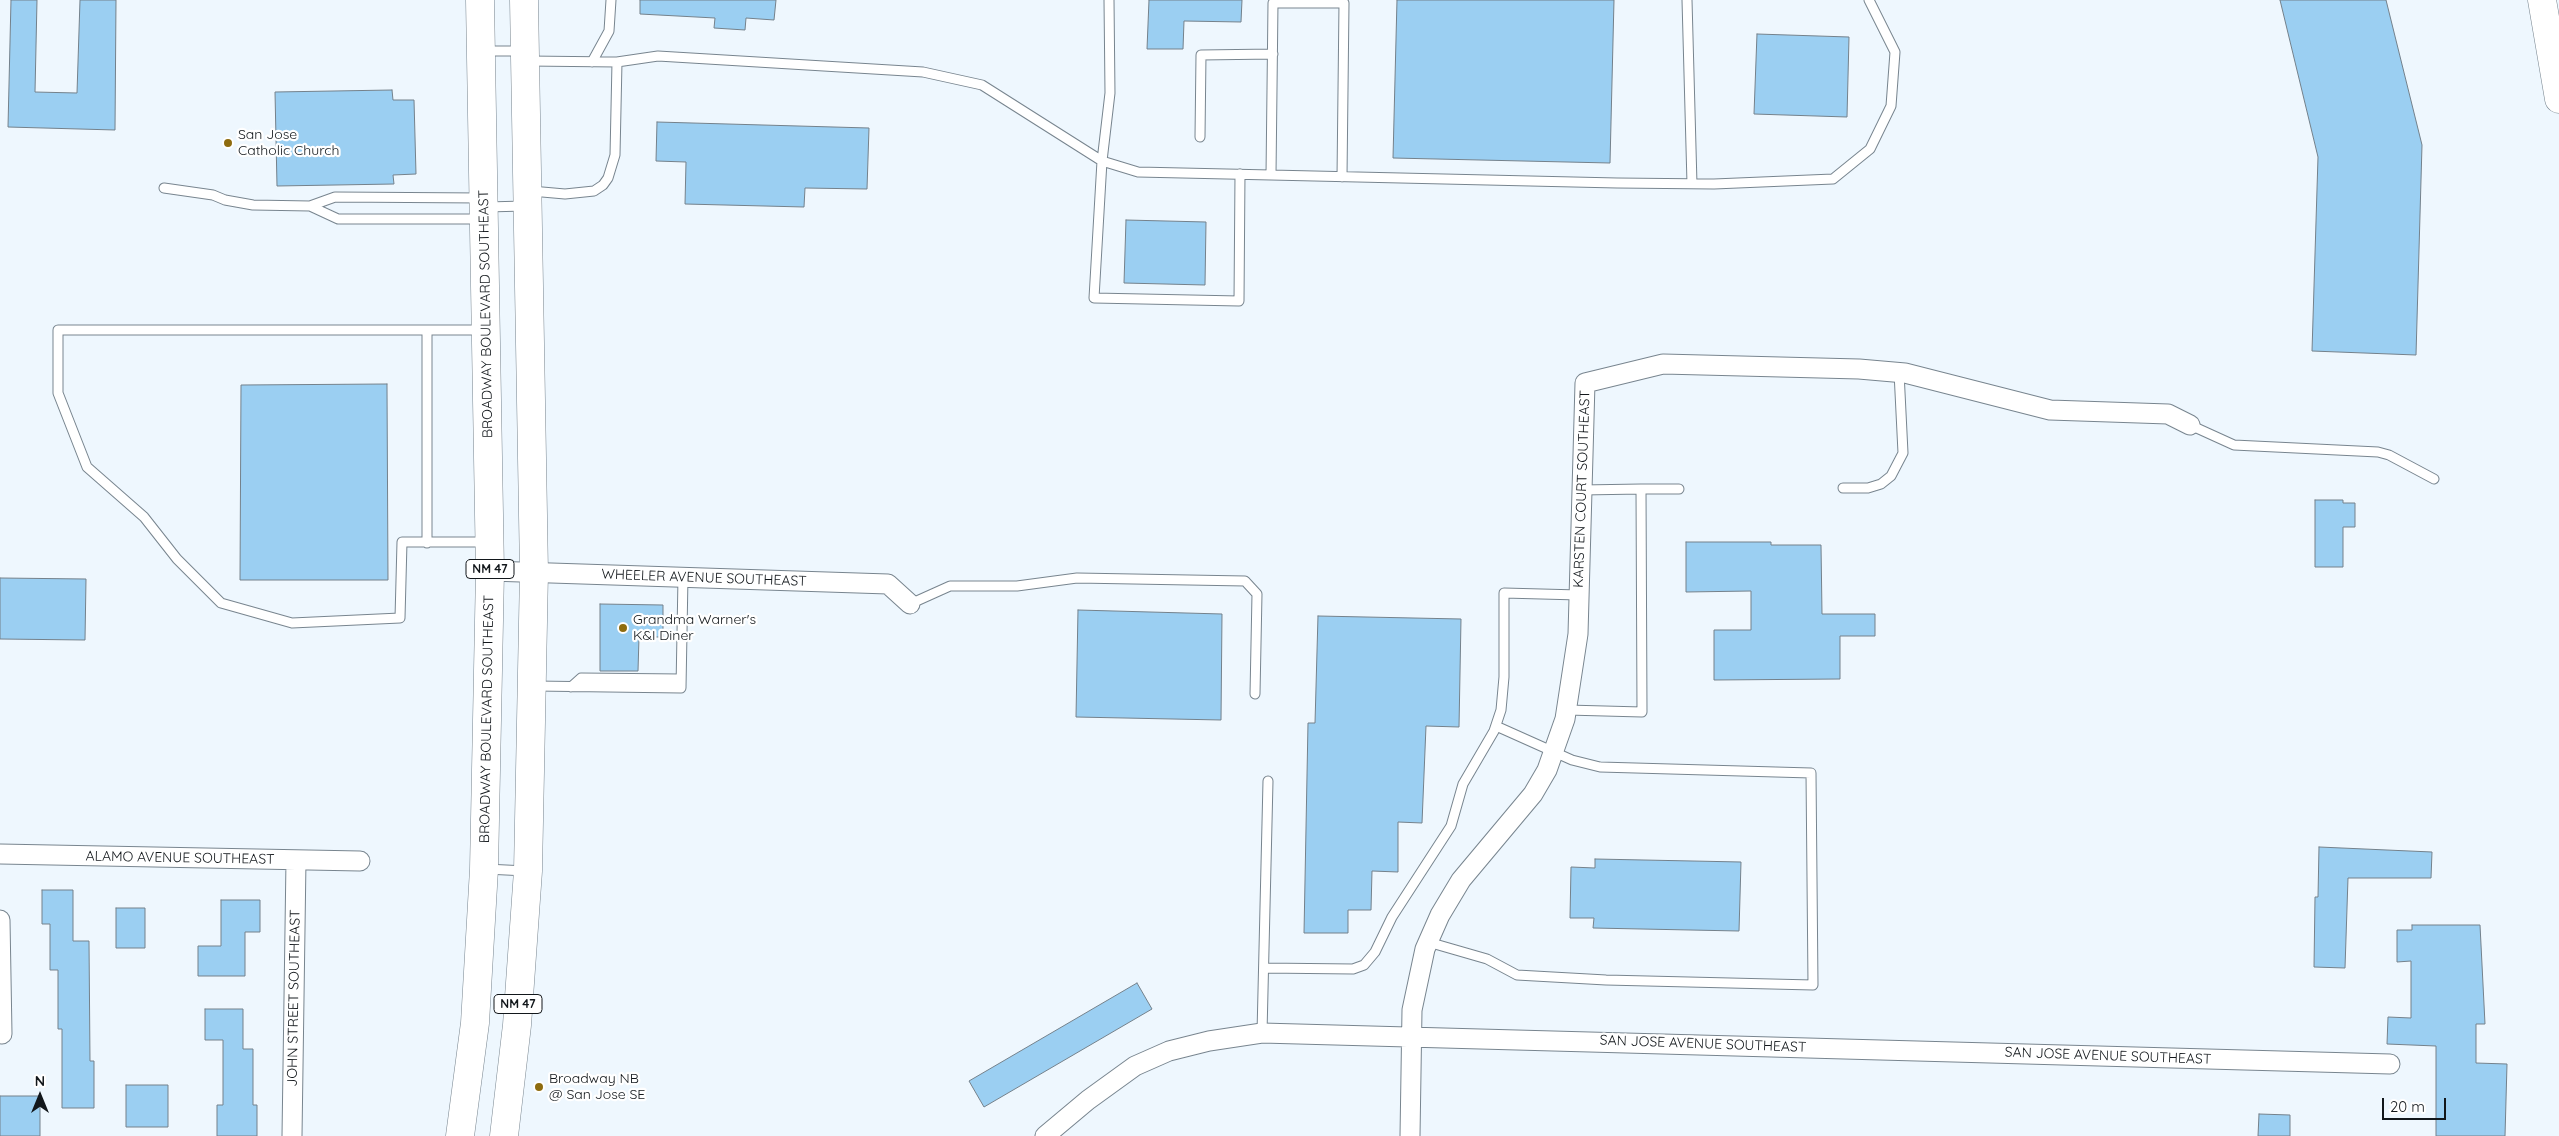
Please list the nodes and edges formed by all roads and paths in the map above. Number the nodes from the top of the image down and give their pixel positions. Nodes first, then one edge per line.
1 (480, 0) edge
2 (524, 0) edge
3 (611, 0) edge
4 (1109, 0) edge
5 (1687, 0) edge
6 (1869, 0) edge
7 (2542, 0) edge
8 (1294, 1) edge
9 (482, 51) junction
10 (1273, 54) junction
11 (525, 56) junction
12 (592, 62) junction
13 (617, 62) junction
14 (2559, 99) edge
15 (1200, 136) dead end
16 (1102, 161) junction
17 (1240, 174) junction
18 (1271, 175) junction
19 (1342, 177) junction
20 (1692, 184) junction
21 (164, 188) dead end
22 (528, 198) junction
23 (310, 206) junction
24 (484, 208) junction
25 (427, 330) junction
26 (487, 330) junction
27 (1899, 372) junction
28 (2190, 425) joint
29 (2434, 479) dead end
30 (1843, 488) dead end
31 (1641, 489) junction
32 (1679, 489) dead end
33 (1582, 490) junction
34 (490, 542) junction
35 (427, 543) junction
36 (490, 571) junction
37 (534, 572) junction
38 (683, 577) junction
39 (1579, 596) junction
40 (910, 604) joint
41 (530, 686) junction
42 (1255, 694) dead end
43 (1567, 710) junction
44 (1496, 726) junction
45 (1554, 752) junction
46 (1268, 781) dead end
47 (0, 854) edge
48 (296, 860) junction
49 (360, 861) dead end
50 (484, 869) junction
51 (528, 871) junction
52 (0, 920) edge
53 (1428, 942) junction
54 (1264, 968) junction
55 (1262, 1033) junction
56 (2, 1034) dead end
57 (1410, 1036) junction
58 (2390, 1064) dead end
59 (292, 1136) edge
60 (460, 1136) edge
61 (504, 1136) edge
62 (1045, 1136) edge
63 (1410, 1136) edge

1 - 9 main road, BROADWAY BOULEVARD SOUTHEAST / NM 47
2 - 11 main road, NM 47
3 - 12 lane
4 - 16 lane
5 - 20 lane
6 - 20 lane
7 - 14 main road
8 - 10 lane
8 - 19 lane
9 - 11 lane
9 - 24 main road, BROADWAY BOULEVARD SOUTHEAST / NM 47
10 - 15 lane
10 - 18 lane
11 - 12 lane
11 - 22 main road, NM 47
12 - 13 lane
13 - 16 lane
13 - 22 lane
16 - 17 lane
16 - 17 lane
17 - 18 lane
18 - 19 lane
19 - 20 lane
21 - 23 lane
22 - 24 lane
22 - 37 main road, NM 47
23 - 24 lane
23 - 24 lane
24 - 26 main road, BROADWAY BOULEVARD SOUTHEAST / NM 47
25 - 26 lane
25 - 35 lane
25 - 35 lane
26 - 34 main road, BROADWAY BOULEVARD SOUTHEAST / NM 47
27 - 28 street, KARSTEN COURT SOUTHEAST
27 - 30 lane
27 - 33 street, KARSTEN COURT SOUTHEAST
28 - 29 lane
31 - 32 lane
31 - 33 lane
31 - 43 lane
33 - 39 street, KARSTEN COURT SOUTHEAST
34 - 35 lane
34 - 36 main road, BROADWAY BOULEVARD SOUTHEAST / NM 47
36 - 37 street, WHEELER AVENUE SOUTHEAST
36 - 50 main road, BROADWAY BOULEVARD SOUTHEAST / NM 47
37 - 38 street, WHEELER AVENUE SOUTHEAST
37 - 41 main road, NM 47
38 - 40 street, WHEELER AVENUE SOUTHEAST
38 - 41 lane
39 - 43 street, KARSTEN COURT SOUTHEAST
39 - 44 lane
40 - 42 lane
41 - 51 main road, NM 47
43 - 45 street, KARSTEN COURT SOUTHEAST
44 - 45 lane
44 - 54 lane
45 - 53 street, KARSTEN COURT SOUTHEAST
45 - 53 lane
46 - 54 lane
47 - 48 street, ALAMO AVENUE SOUTHEAST
48 - 49 street, ALAMO AVENUE SOUTHEAST
48 - 59 street, JOHN STREET SOUTHEAST
50 - 51 lane
50 - 60 main road, BROADWAY BOULEVARD SOUTHEAST / NM 47
51 - 61 main road, NM 47
52 - 56 street
53 - 57 street, KARSTEN COURT SOUTHEAST
54 - 55 lane
55 - 57 street, SAN JOSE AVENUE SOUTHEAST
55 - 62 street, SAN JOSE AVENUE SOUTHEAST
57 - 58 street, SAN JOSE AVENUE SOUTHEAST
57 - 63 street, KARSTEN COURT SOUTHEAST

